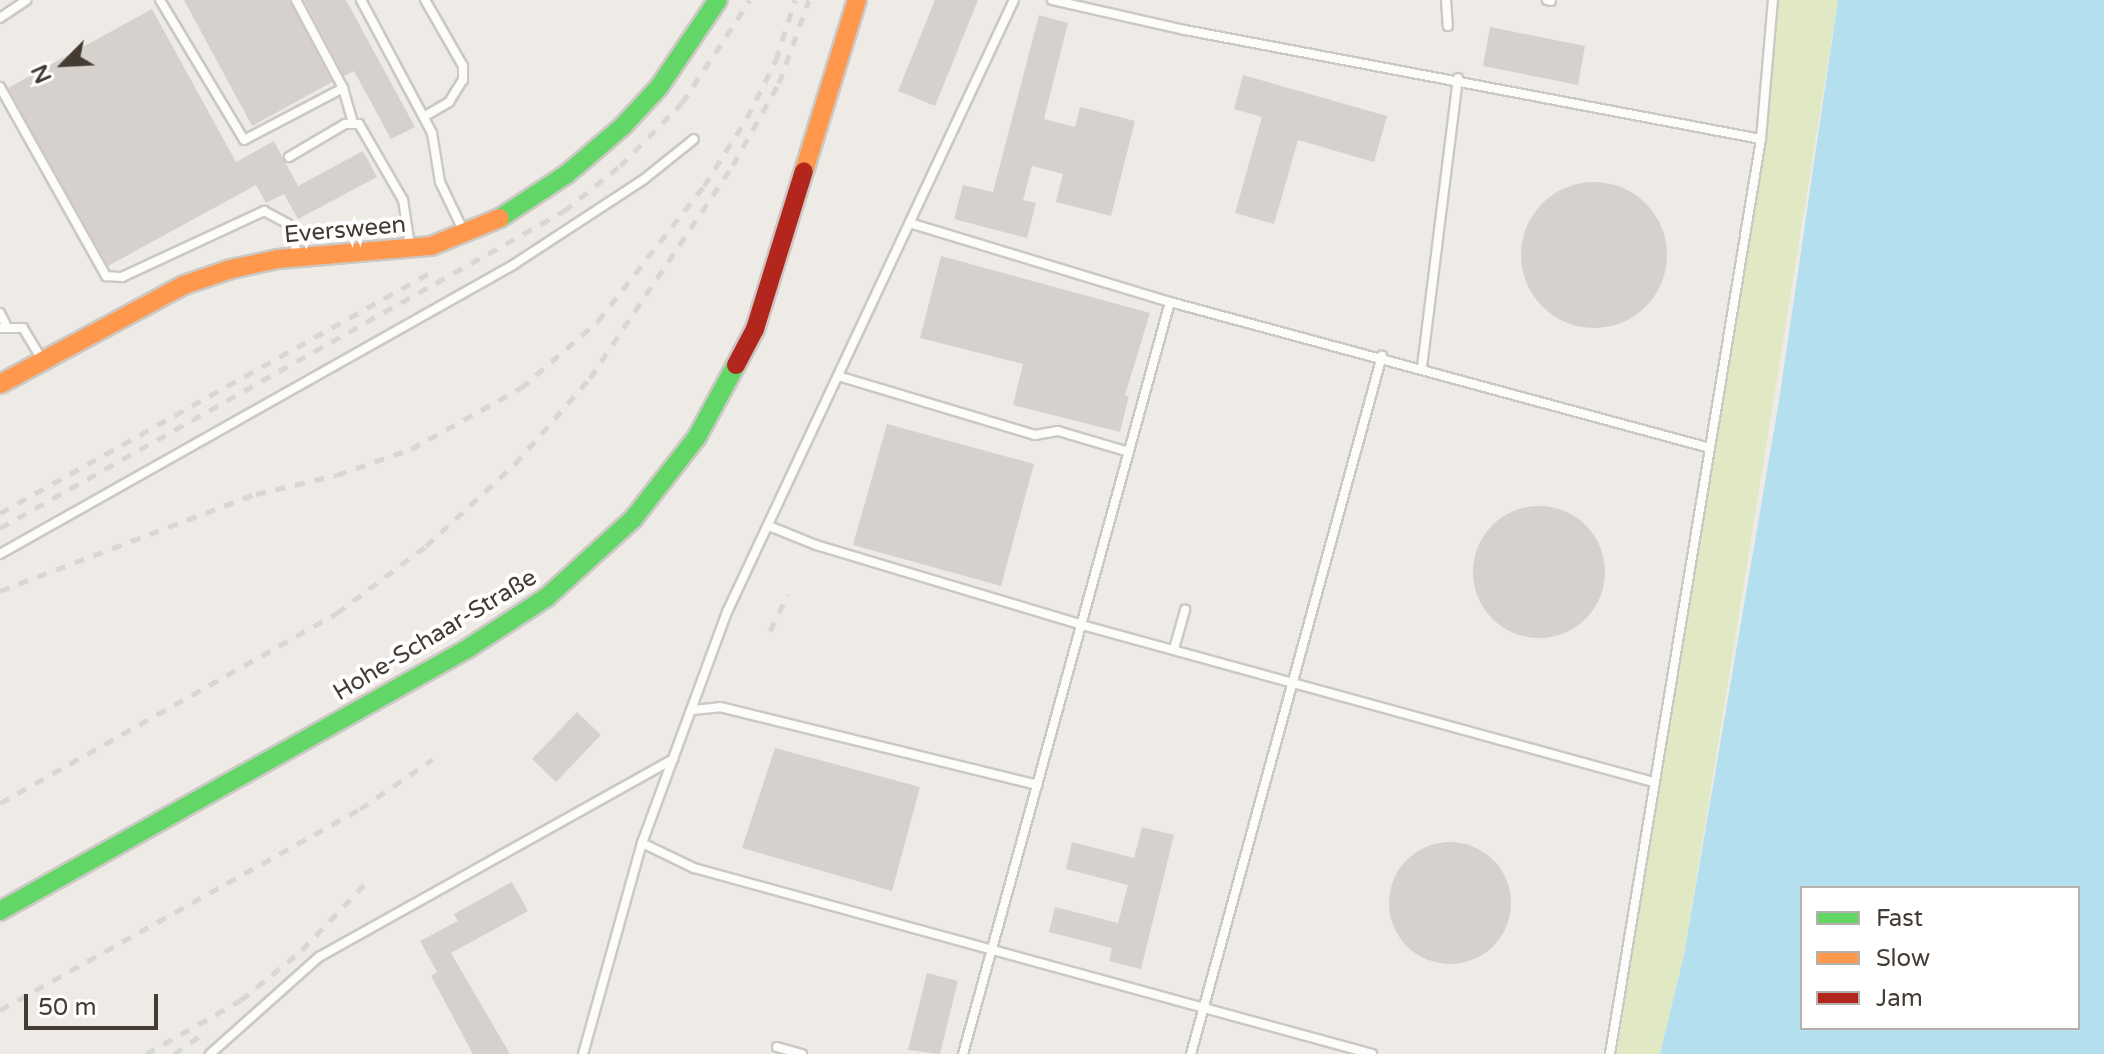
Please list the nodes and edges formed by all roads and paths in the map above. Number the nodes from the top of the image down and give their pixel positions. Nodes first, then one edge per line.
1 (27, 0) edge
2 (160, 0) edge
3 (296, 0) edge
4 (361, 0) edge
5 (425, 0) edge
6 (718, 0) edge
7 (857, 0) edge
8 (1014, 0) edge
9 (1052, 0) edge
10 (1446, 0) edge
11 (1773, 0) edge
12 (0, 18) edge
13 (1448, 26) dead end
14 (1458, 78) junction
15 (0, 87) edge
16 (343, 88) junction
17 (425, 116) junction
18 (353, 123) junction
19 (694, 139) dead end
20 (1761, 139) junction
21 (289, 157) dead end
22 (913, 224) junction
23 (465, 235) junction
24 (410, 250) junction
25 (299, 257) junction
26 (1170, 302) junction
27 (0, 313) edge
28 (3, 327) edge
29 (1382, 356) junction
30 (42, 361) junction
31 (1422, 367) junction
32 (838, 376) junction
33 (0, 384) edge
34 (1710, 448) junction
35 (1129, 452) junction
36 (769, 526) junction
37 (0, 554) edge
38 (1185, 610) dead end
39 (1082, 625) junction
40 (1174, 649) junction
41 (1291, 682) junction
42 (693, 710) junction
43 (673, 758) junction
44 (1653, 782) junction
45 (1038, 785) junction
46 (642, 843) junction
47 (0, 911) edge
48 (991, 950) junction
49 (1203, 1007) junction
50 (777, 1047) dead end
51 (210, 1054) edge
52 (583, 1054) edge
53 (802, 1054) edge
54 (963, 1054) edge
55 (1191, 1054) edge
56 (1372, 1054) edge
57 (1610, 1054) edge

1 - 12 lane
2 - 16 lane
3 - 16 lane
4 - 17 lane
5 - 17 lane
6 - 23 main road, Eversween
7 - 47 main road, Hohe-Schaar-Straße
8 - 22 lane
9 - 14 lane
10 - 13 lane
11 - 20 lane
14 - 20 lane
14 - 31 lane
15 - 25 lane
16 - 18 lane
17 - 23 lane
18 - 21 lane
18 - 24 lane
19 - 37 lane
20 - 34 lane
22 - 26 lane
22 - 32 lane
23 - 24 main road, Eversween
24 - 25 main road, Eversween
25 - 30 main road, Eversween
26 - 29 lane
26 - 35 lane
27 - 28 lane
28 - 30 lane
29 - 31 lane
29 - 41 lane
30 - 33 main road, Eversween
31 - 34 lane
32 - 35 lane
32 - 36 lane
34 - 44 lane
35 - 39 lane
36 - 39 lane
36 - 42 lane
38 - 40 lane
39 - 40 lane
39 - 45 lane
40 - 41 lane
41 - 44 lane
41 - 49 lane
42 - 43 lane
42 - 45 lane
43 - 46 lane
43 - 51 lane
44 - 57 lane
45 - 48 lane
46 - 48 lane
46 - 52 lane
48 - 49 lane
48 - 54 lane
49 - 55 lane
49 - 56 lane
50 - 53 lane

